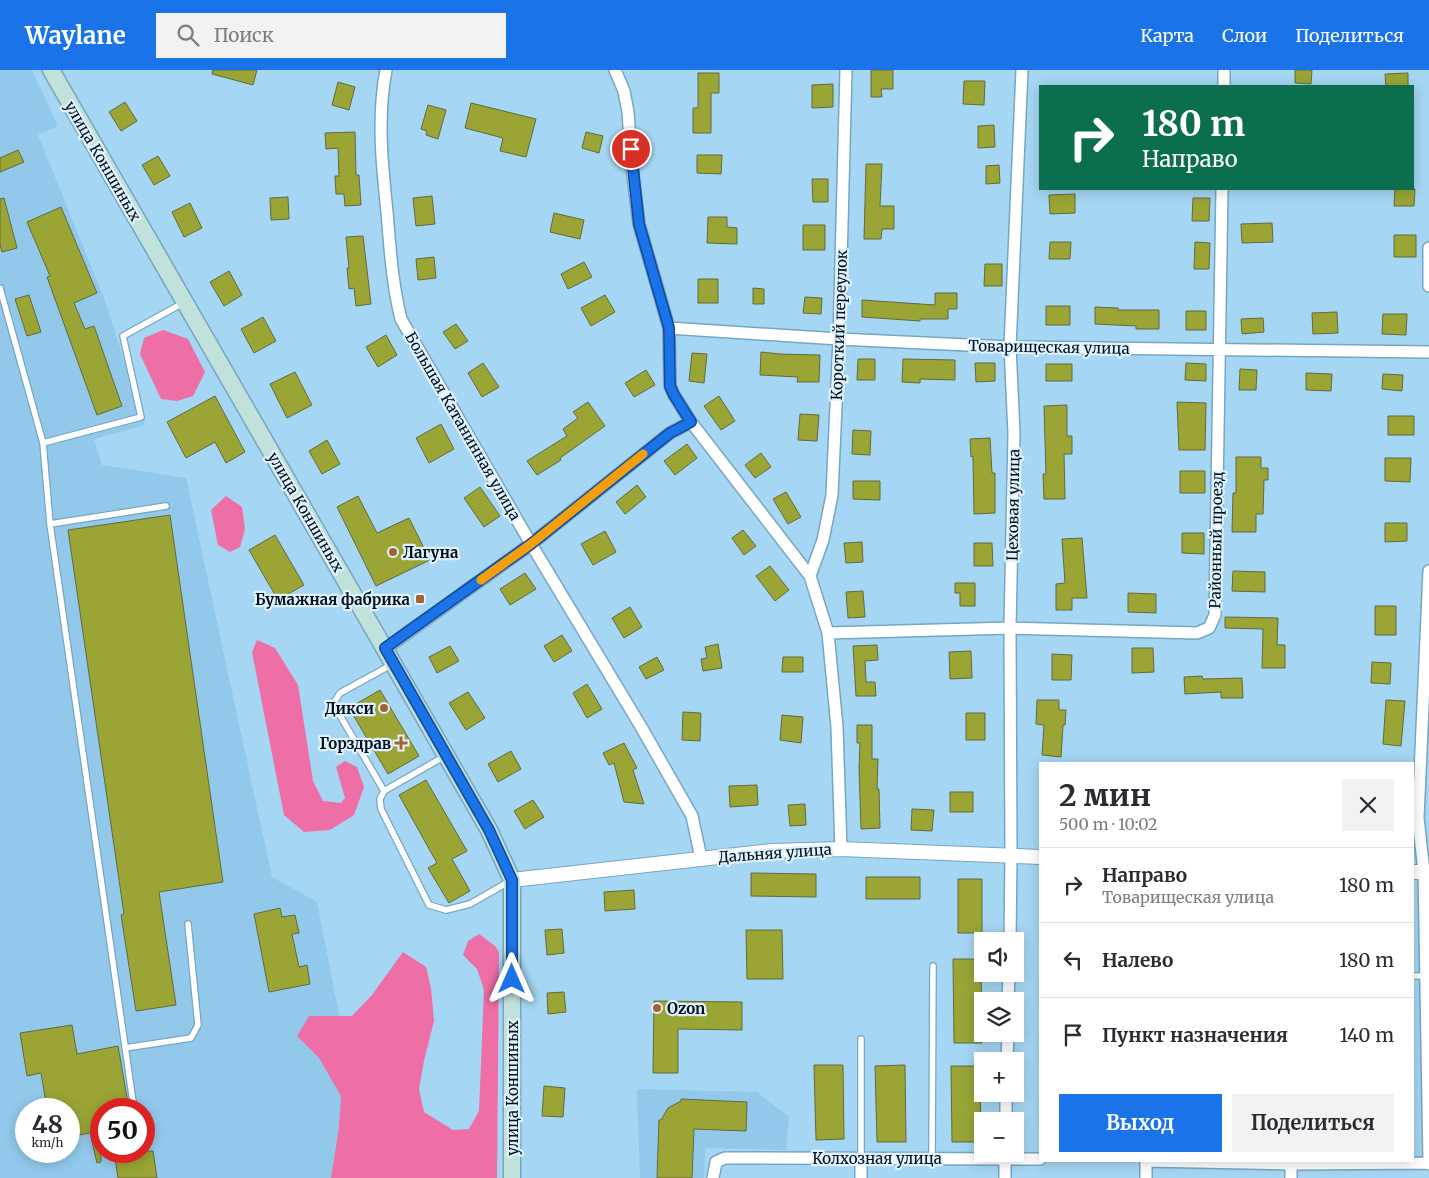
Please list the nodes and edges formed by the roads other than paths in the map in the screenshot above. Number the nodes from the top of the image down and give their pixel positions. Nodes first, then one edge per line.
1 (51, 70) edge
2 (386, 70) edge
3 (615, 70) edge
4 (846, 70) edge
5 (1022, 70) edge
6 (1224, 70) edge
7 (1224, 85) edge
8 (1222, 190) edge
9 (1429, 248) edge
10 (1429, 286) edge
11 (0, 288) edge
12 (184, 302) junction
13 (669, 328) junction
14 (839, 339) junction
15 (1010, 347) junction
16 (1220, 349) junction
17 (1429, 352) edge
18 (691, 422) junction
19 (43, 444) junction
20 (166, 506) dead end
21 (50, 524) junction
22 (531, 544) junction
23 (1429, 571) edge
24 (810, 576) junction
25 (1010, 628) junction
26 (828, 633) junction
27 (385, 648) junction
28 (393, 664) junction
29 (446, 756) junction
30 (384, 791) junction
31 (841, 849) junction
32 (1011, 855) junction
33 (1039, 856) edge
34 (700, 858) junction
35 (1422, 872) edge
36 (512, 880) junction
37 (188, 924) dead end
38 (1010, 932) edge
39 (933, 966) dead end
40 (1414, 976) edge
41 (1425, 976) junction
42 (861, 1039) dead end
43 (125, 1048) junction
44 (132, 1098) edge
45 (974, 1157) edge
46 (861, 1158) junction
47 (1024, 1158) edge
48 (932, 1159) junction
49 (1039, 1159) edge
50 (1005, 1162) edge
51 (1146, 1162) edge
52 (1245, 1162) edge
53 (1343, 1163) edge
54 (1291, 1164) junction
55 (1429, 1164) edge
56 (512, 1178) edge
57 (713, 1178) edge
58 (861, 1178) edge
59 (1005, 1178) edge
60 (1146, 1178) edge
61 (1291, 1178) edge

1 - 12 main road, улица Коншиных
2 - 22 street, Большая Катанинная улица
3 - 13 street
4 - 14 street, Короткий переулок
5 - 15 street, Цеховая улица
6 - 7 street
8 - 16 street, Районный проезд
9 - 10 street
11 - 19 lane
12 - 19 lane
12 - 27 main road, улица Коншиных
13 - 14 street, Товарищеская улица
13 - 18 street
14 - 15 street, Товарищеская улица
14 - 24 street, Короткий переулок
15 - 16 street, Товарищеская улица
15 - 25 street, Цеховая улица
16 - 17 street, Товарищеская улица
16 - 25 street, Районный проезд
18 - 22 street
18 - 24 street
19 - 21 lane
20 - 21 lane
21 - 43 lane
22 - 27 street
22 - 34 street, Большая Катанинная улица
23 - 35 street
24 - 26 street
25 - 26 street, Районный проезд
25 - 32 street, Цеховая улица
26 - 31 street
27 - 28 main road, улица Коншиных
28 - 29 main road, улица Коншиных
28 - 30 lane
29 - 30 lane
29 - 36 main road, улица Коншиных
30 - 36 lane
31 - 32 street, Дальняя улица
31 - 34 street, Дальняя улица
32 - 33 street, Дальняя улица
32 - 38 street, Цеховая улица
34 - 36 street, Дальняя улица
35 - 41 street
36 - 56 main road, улица Коншиных
37 - 43 lane
39 - 48 lane
40 - 41 lane
41 - 55 street
42 - 46 lane
43 - 44 lane
45 - 48 street, Колхозная улица
46 - 48 street, Колхозная улица
46 - 57 street, Колхозная улица
46 - 58 street
47 - 49 street, Колхозная улица
50 - 59 street
51 - 60 street
52 - 54 street
53 - 54 street
53 - 55 street
54 - 61 street

